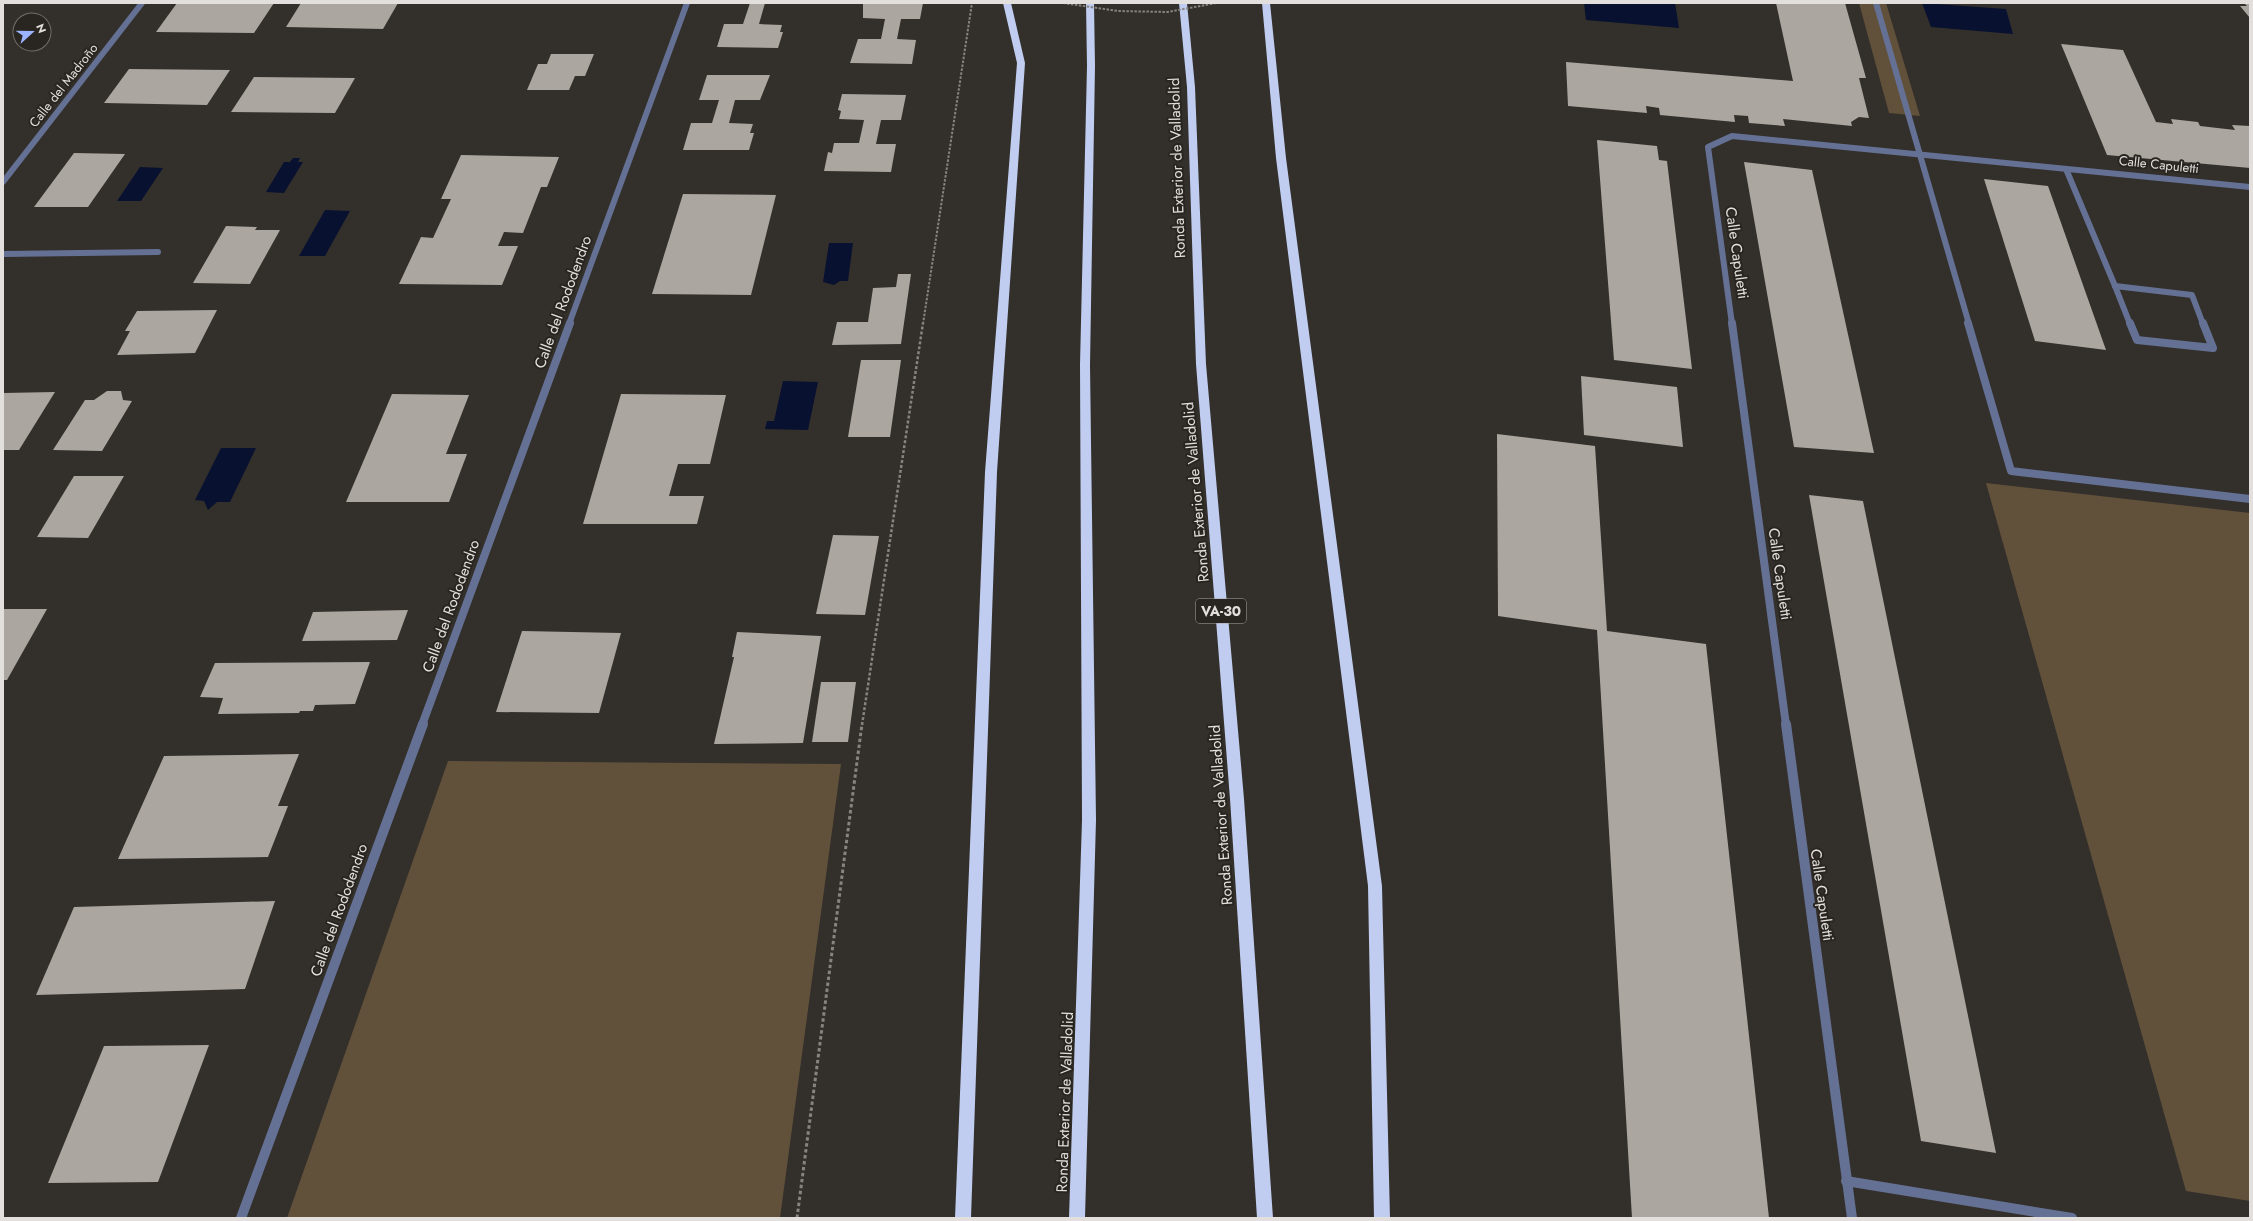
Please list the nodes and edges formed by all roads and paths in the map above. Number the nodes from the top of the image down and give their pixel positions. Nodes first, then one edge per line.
1 (142, 3) edge
2 (687, 3) edge
3 (972, 3) edge
4 (1007, 3) edge
5 (1063, 3) edge
6 (1090, 3) edge
7 (1183, 3) edge
8 (1216, 3) edge
9 (1266, 3) edge
10 (1876, 3) edge
11 (1919, 154) junction
12 (2066, 169) junction
13 (3, 182) edge
14 (2250, 187) edge
15 (158, 252) dead end
16 (3, 254) edge
17 (2114, 286) junction
18 (2250, 499) edge
19 (1846, 1181) junction
20 (241, 1218) edge
21 (797, 1218) edge
22 (963, 1218) edge
23 (1077, 1218) edge
24 (1265, 1218) edge
25 (1382, 1218) edge
26 (1852, 1218) edge
27 (2072, 1218) edge

1 - 13 street, Calle del Madroño
2 - 20 street, Calle del Rododendro
3 - 21 path
4 - 22 highway
5 - 8 path, bridge
6 - 23 highway, Ronda Exterior de Valladolid
7 - 24 highway, Ronda Exterior de Valladolid / VA-30
9 - 25 highway
10 - 11 street
11 - 12 street, Calle Capuletti
11 - 18 street
11 - 19 street, Calle Capuletti
12 - 14 street, Calle Capuletti
12 - 17 street
15 - 16 street
17 - 17 street
19 - 26 street, Calle Capuletti
19 - 27 street

